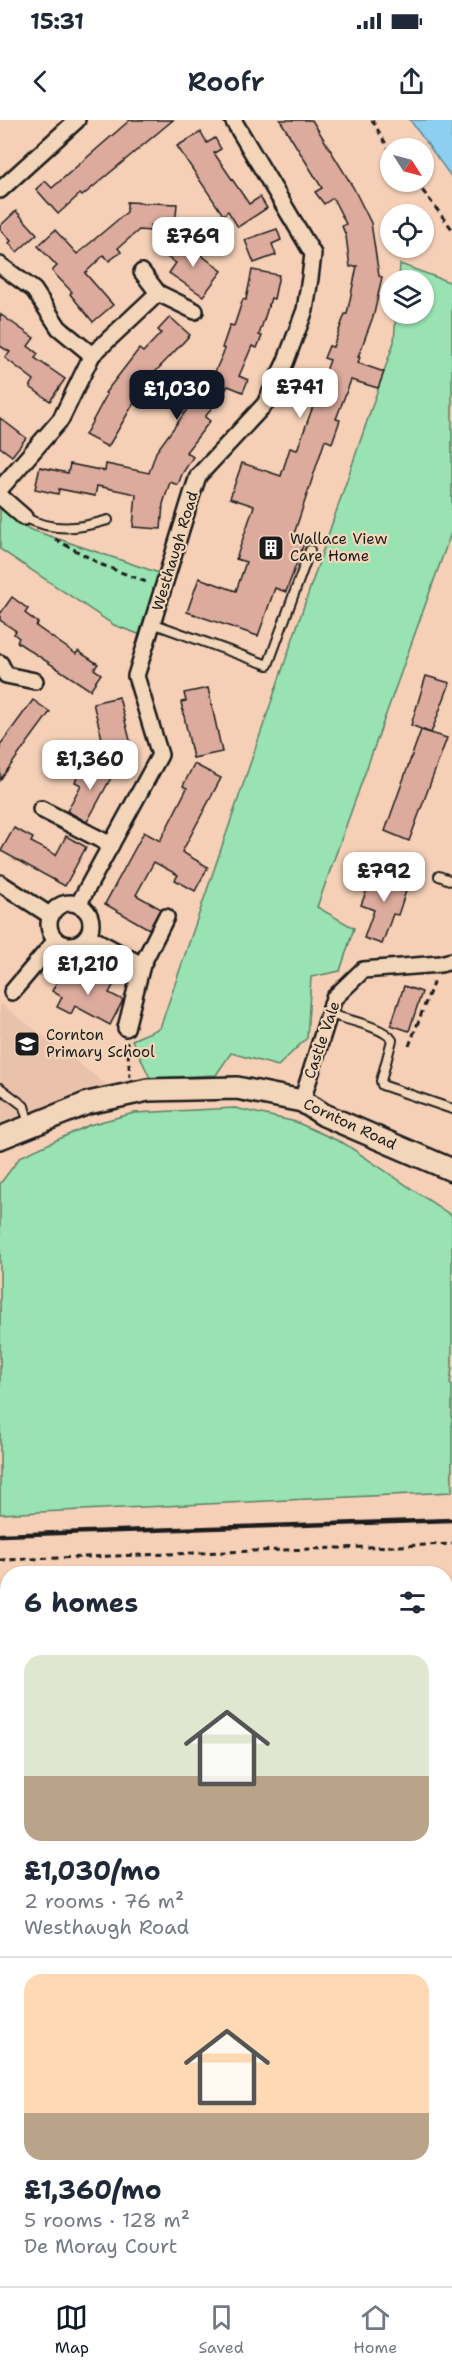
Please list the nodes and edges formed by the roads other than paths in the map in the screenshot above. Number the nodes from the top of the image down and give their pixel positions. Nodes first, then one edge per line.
1 (77, 120) edge
2 (233, 120) edge
3 (0, 190) edge
4 (0, 265) edge
5 (142, 272) dead end
6 (158, 293) junction
7 (195, 311) dead end
8 (92, 355) junction
9 (0, 489) edge
10 (0, 496) edge
11 (24, 517) joint
12 (108, 520) dead end
13 (310, 550) dead end
14 (152, 623) junction
15 (2, 674) edge
16 (35, 681) dead end
17 (40, 809) dead end
18 (111, 845) junction
19 (439, 876) dead end
20 (452, 881) edge
21 (0, 883) edge
22 (78, 905) junction
23 (51, 916) junction
24 (166, 916) dead end
25 (88, 936) junction
26 (56, 940) junction
27 (446, 963) edge
28 (142, 965) junction
29 (12, 992) dead end
30 (329, 1014) junction
31 (126, 1028) road end
32 (0, 1088) edge
33 (302, 1101) junction
34 (452, 1109) edge
35 (29, 1125) junction
36 (0, 1138) edge
37 (452, 1170) edge

1 - 3 street
2 - 14 street, Westhaugh Road
4 - 8 street
5 - 6 street
6 - 7 street
6 - 8 street
8 - 9 street
10 - 11 street
11 - 12 lane
13 - 14 lane
14 - 18 street, Westhaugh Road
15 - 16 street
17 - 18 street
18 - 22 street
19 - 20 lane
21 - 23 street
22 - 23 street
22 - 25 street
23 - 26 street
24 - 28 street
25 - 26 street
25 - 28 street
26 - 29 street
27 - 30 street, Castle Vale
28 - 31 street
30 - 33 street, Castle Vale
30 - 34 lane
32 - 35 lane
33 - 35 main road, Cornton Road
33 - 37 main road, Cornton Road
35 - 36 main road, Cornton Road

